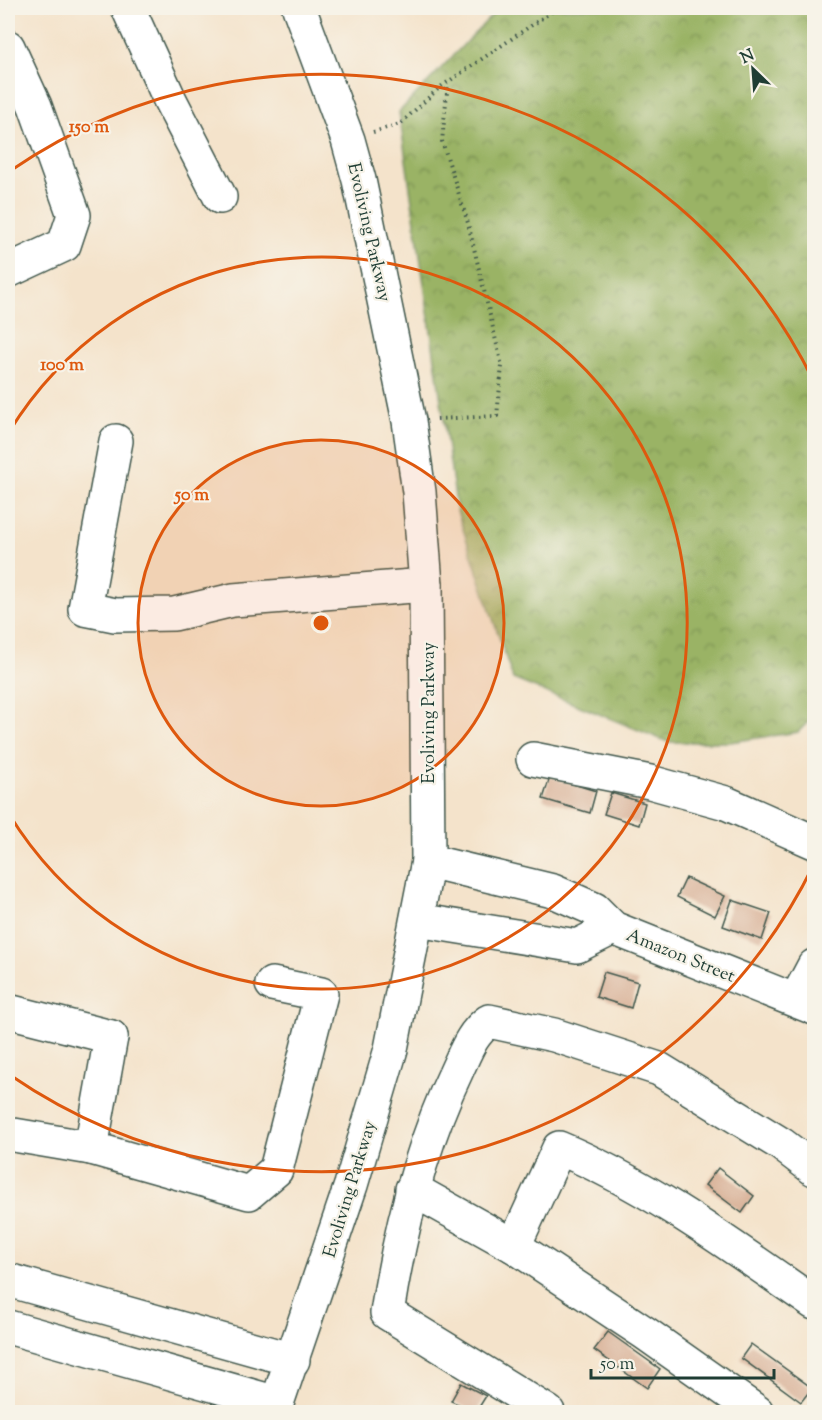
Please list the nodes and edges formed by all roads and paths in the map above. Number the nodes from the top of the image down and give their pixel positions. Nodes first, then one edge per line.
1 (128, 8) edge
2 (299, 8) edge
3 (557, 8) edge
4 (8, 47) edge
5 (448, 83) junction
6 (21, 109) edge
7 (348, 140) junction
8 (220, 197) dead end
9 (8, 271) edge
10 (409, 421) junction
11 (116, 441) dead end
12 (426, 585) junction
13 (532, 759) dead end
14 (814, 842) edge
15 (428, 861) junction
16 (417, 920) junction
17 (613, 928) junction
18 (814, 966) edge
19 (272, 984) dead end
20 (805, 1004) edge
21 (8, 1011) edge
22 (8, 1134) edge
23 (91, 1148) junction
24 (814, 1169) edge
25 (411, 1189) junction
26 (514, 1246) junction
27 (8, 1280) edge
28 (69, 1296) junction
29 (814, 1303) edge
30 (8, 1327) edge
31 (56, 1340) junction
32 (246, 1347) junction
33 (293, 1360) junction
34 (236, 1391) junction
35 (276, 1408) edge
36 (548, 1413) edge
37 (757, 1413) edge

1 - 8 street
2 - 7 street, Evoliving Parkway
3 - 5 path
4 - 6 street
5 - 7 path
5 - 10 path
6 - 9 street
7 - 10 street, Evoliving Parkway
10 - 12 street, Evoliving Parkway
11 - 12 street
12 - 15 street, Evoliving Parkway
13 - 14 street
15 - 16 street, Evoliving Parkway
15 - 17 street, Amazon Street
16 - 17 street
16 - 33 street, Evoliving Parkway
17 - 20 street, Amazon Street
18 - 20 street
19 - 23 street
21 - 23 street
22 - 23 street
24 - 25 street
25 - 26 street
25 - 36 street
26 - 29 street
26 - 37 street
27 - 28 street
28 - 31 street
28 - 32 street
30 - 31 street
31 - 34 street
32 - 33 street
32 - 34 street
33 - 35 street, Evoliving Parkway
34 - 35 street

